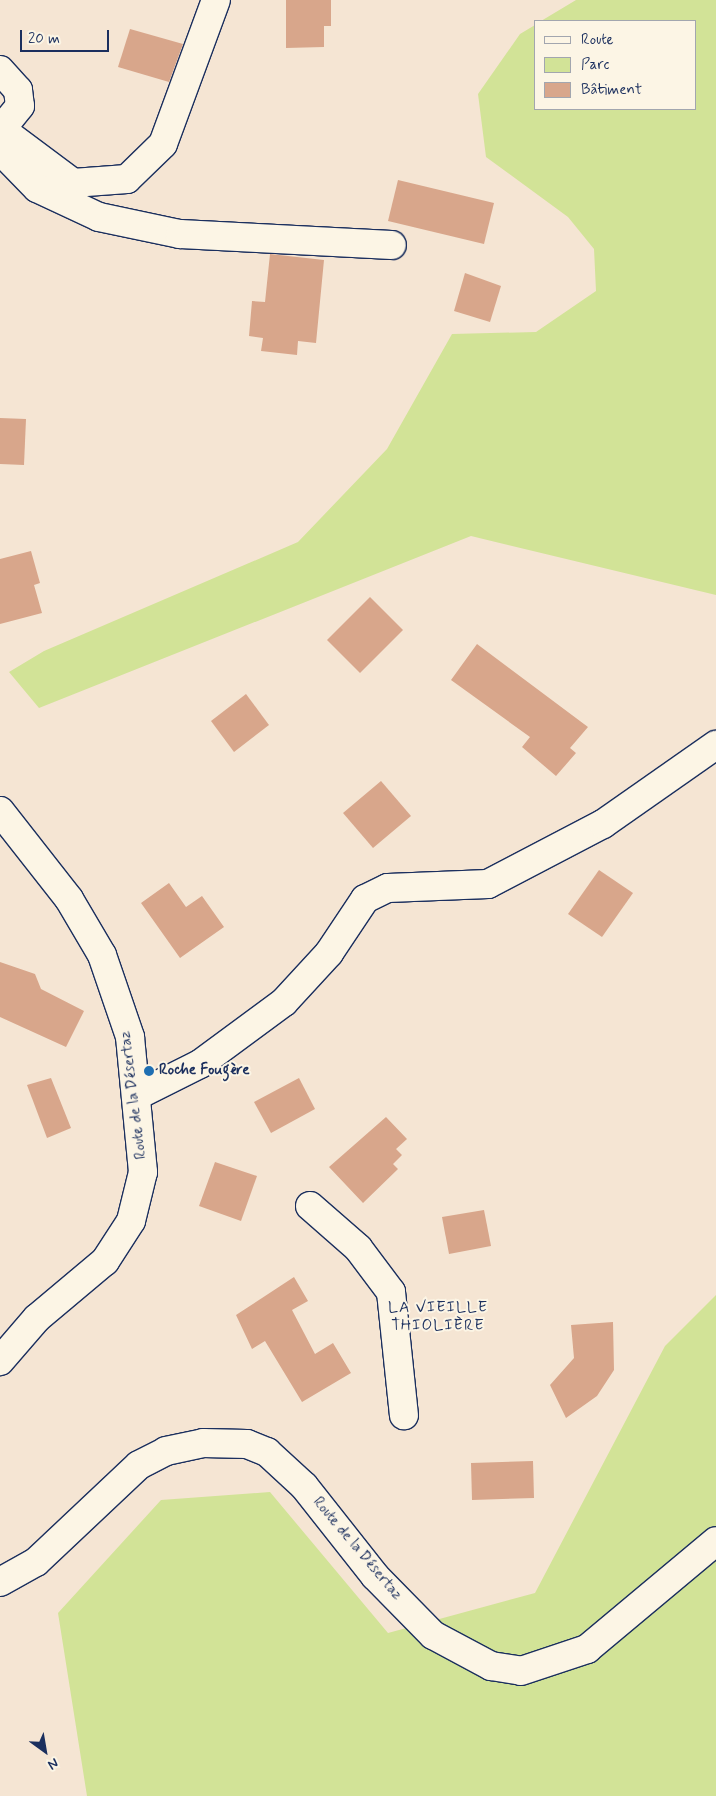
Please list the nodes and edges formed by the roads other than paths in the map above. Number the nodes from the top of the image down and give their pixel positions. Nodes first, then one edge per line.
1 (216, 0) edge
2 (0, 70) edge
3 (1, 137) edge
4 (392, 245) dead end
5 (716, 745) edge
6 (0, 811) edge
7 (136, 1096) junction
8 (310, 1206) dead end
9 (0, 1361) edge
10 (404, 1415) dead end
11 (716, 1541) edge
12 (0, 1582) edge

1 - 3 street
2 - 3 street
3 - 4 street
5 - 7 street
6 - 7 street, Route de la Désertaz
7 - 9 street, Route de la Désertaz
8 - 10 street
11 - 12 street, Route de la Désertaz

